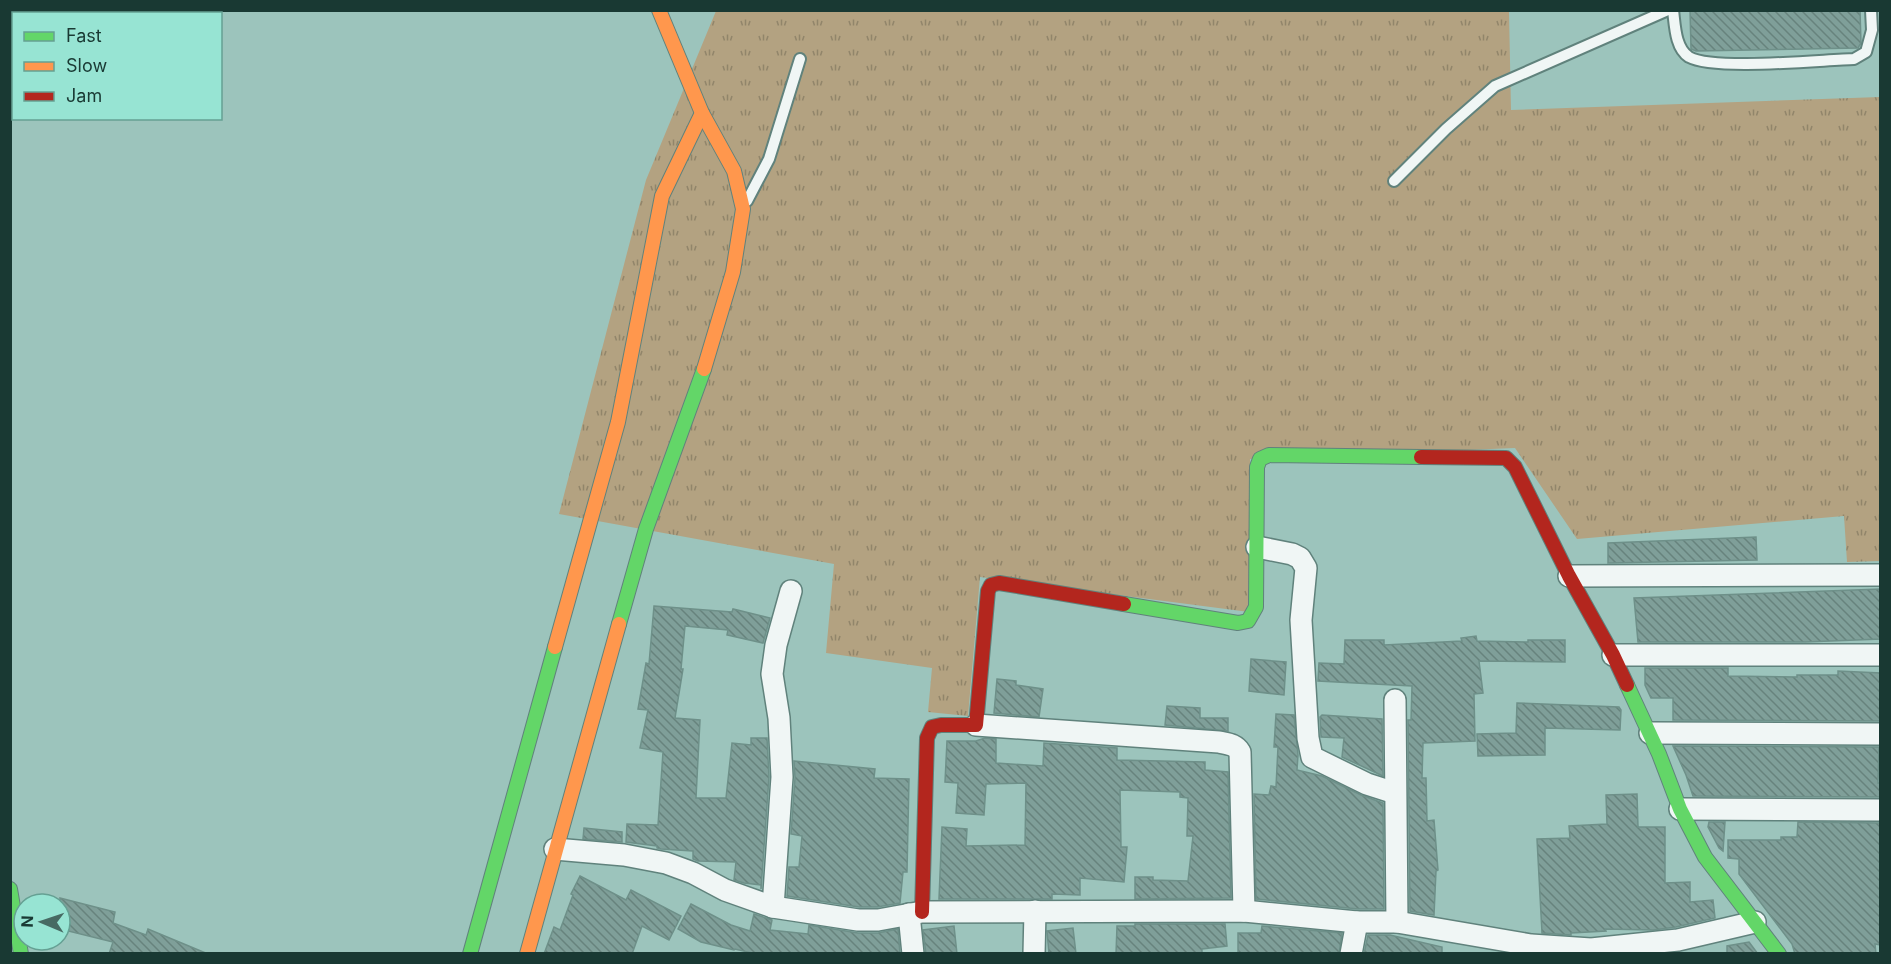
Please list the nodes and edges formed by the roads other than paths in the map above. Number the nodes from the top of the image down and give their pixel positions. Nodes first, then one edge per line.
1 (659, 10) edge
2 (1668, 10) edge
3 (1673, 10) edge
4 (1871, 10) edge
5 (800, 59) dead end
6 (702, 113) junction
7 (1394, 182) dead end
8 (743, 210) junction
9 (1257, 547) junction
10 (1881, 575) edge
11 (1569, 576) junction
12 (790, 591) dead end
13 (1612, 655) junction
14 (1881, 655) edge
15 (1395, 700) dead end
16 (976, 725) junction
17 (1650, 734) junction
18 (1881, 734) edge
19 (1395, 793) junction
20 (1680, 809) junction
21 (1881, 810) edge
22 (555, 849) junction
23 (10, 889) edge
24 (772, 907) junction
25 (1035, 911) junction
26 (1244, 911) junction
27 (915, 913) junction
28 (1358, 922) junction
29 (1397, 922) junction
30 (1755, 922) junction
31 (1506, 947) edge
32 (1568, 950) edge
33 (21, 954) edge
34 (471, 954) edge
35 (527, 954) edge
36 (914, 954) edge
37 (1034, 954) edge
38 (1351, 954) edge
39 (1779, 954) edge

1 - 6 street
2 - 7 lane
3 - 4 lane
5 - 8 lane
6 - 8 street
6 - 34 street
8 - 22 street
9 - 11 street
9 - 16 street
9 - 19 street
10 - 11 street
11 - 13 street
12 - 24 street
13 - 14 street
13 - 17 street
15 - 19 street
16 - 26 street
16 - 27 street
17 - 18 street
17 - 20 street
19 - 29 street
20 - 21 street
20 - 30 street
22 - 24 street
22 - 35 street
23 - 33 street
24 - 27 street
25 - 26 street
25 - 27 street
25 - 37 street
26 - 28 street
27 - 36 street
28 - 29 street
28 - 38 street
29 - 31 street
30 - 32 street
30 - 39 street
31 - 32 street

